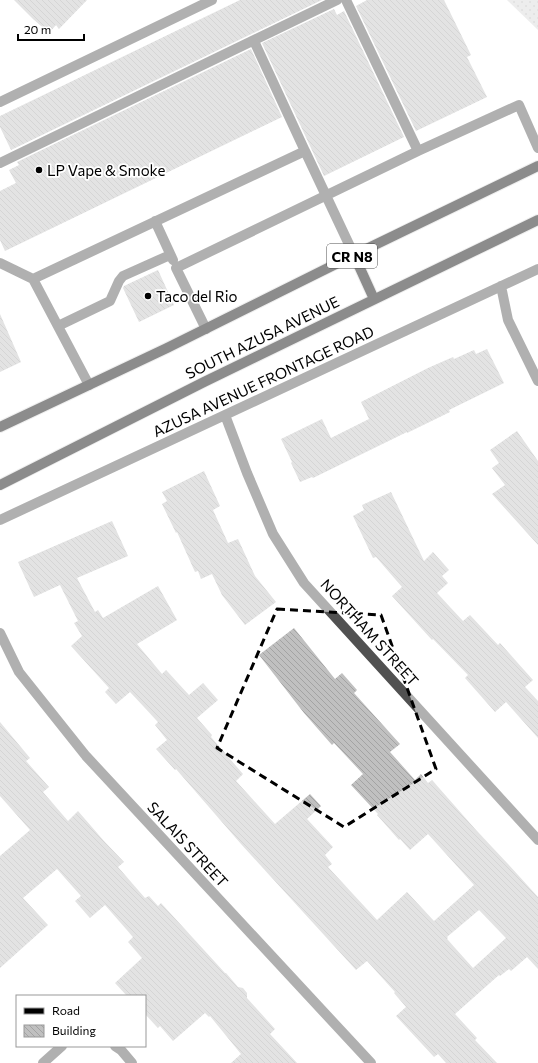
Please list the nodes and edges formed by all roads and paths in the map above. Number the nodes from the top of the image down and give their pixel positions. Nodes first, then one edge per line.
1 (212, 0) edge
2 (338, 0) edge
3 (346, 0) edge
4 (254, 40) junction
5 (0, 102) edge
6 (538, 148) edge
7 (305, 151) junction
8 (418, 151) junction
9 (0, 163) edge
10 (538, 166) edge
11 (326, 195) junction
12 (538, 220) edge
13 (155, 221) junction
14 (170, 255) junction
15 (354, 255) junction
16 (0, 263) edge
17 (176, 268) junction
18 (538, 269) edge
19 (33, 279) junction
20 (502, 286) junction
21 (374, 299) junction
22 (58, 326) junction
23 (206, 329) junction
24 (538, 381) edge
25 (89, 385) junction
26 (225, 415) junction
27 (0, 427) edge
28 (0, 485) edge
29 (0, 520) edge
30 (0, 633) edge
31 (538, 840) edge
32 (61, 1047) edge
33 (116, 1047) edge
34 (43, 1063) edge
35 (132, 1063) edge
36 (371, 1063) edge

1 - 5 street
2 - 4 street
3 - 8 street
4 - 7 street
4 - 9 street
6 - 8 street
7 - 11 street
7 - 13 street
8 - 11 street
10 - 15 main road, CR N8
11 - 15 street
11 - 17 street
12 - 21 main road, SOUTH AZUSA AVENUE
13 - 14 street
13 - 19 street
14 - 17 street
14 - 22 street
15 - 21 main road
15 - 23 main road, CR N8
16 - 19 street
17 - 23 street
18 - 20 street, AZUSA AVENUE FRONTAGE ROAD
19 - 22 street
20 - 24 street
20 - 26 street, AZUSA AVENUE FRONTAGE ROAD
21 - 28 main road, SOUTH AZUSA AVENUE
22 - 25 street
23 - 25 main road, CR N8
25 - 27 main road, CR N8
26 - 29 street, AZUSA AVENUE FRONTAGE ROAD
26 - 31 street, NORTHAM STREET
30 - 36 street, SALAIS STREET
32 - 34 street
33 - 35 street

